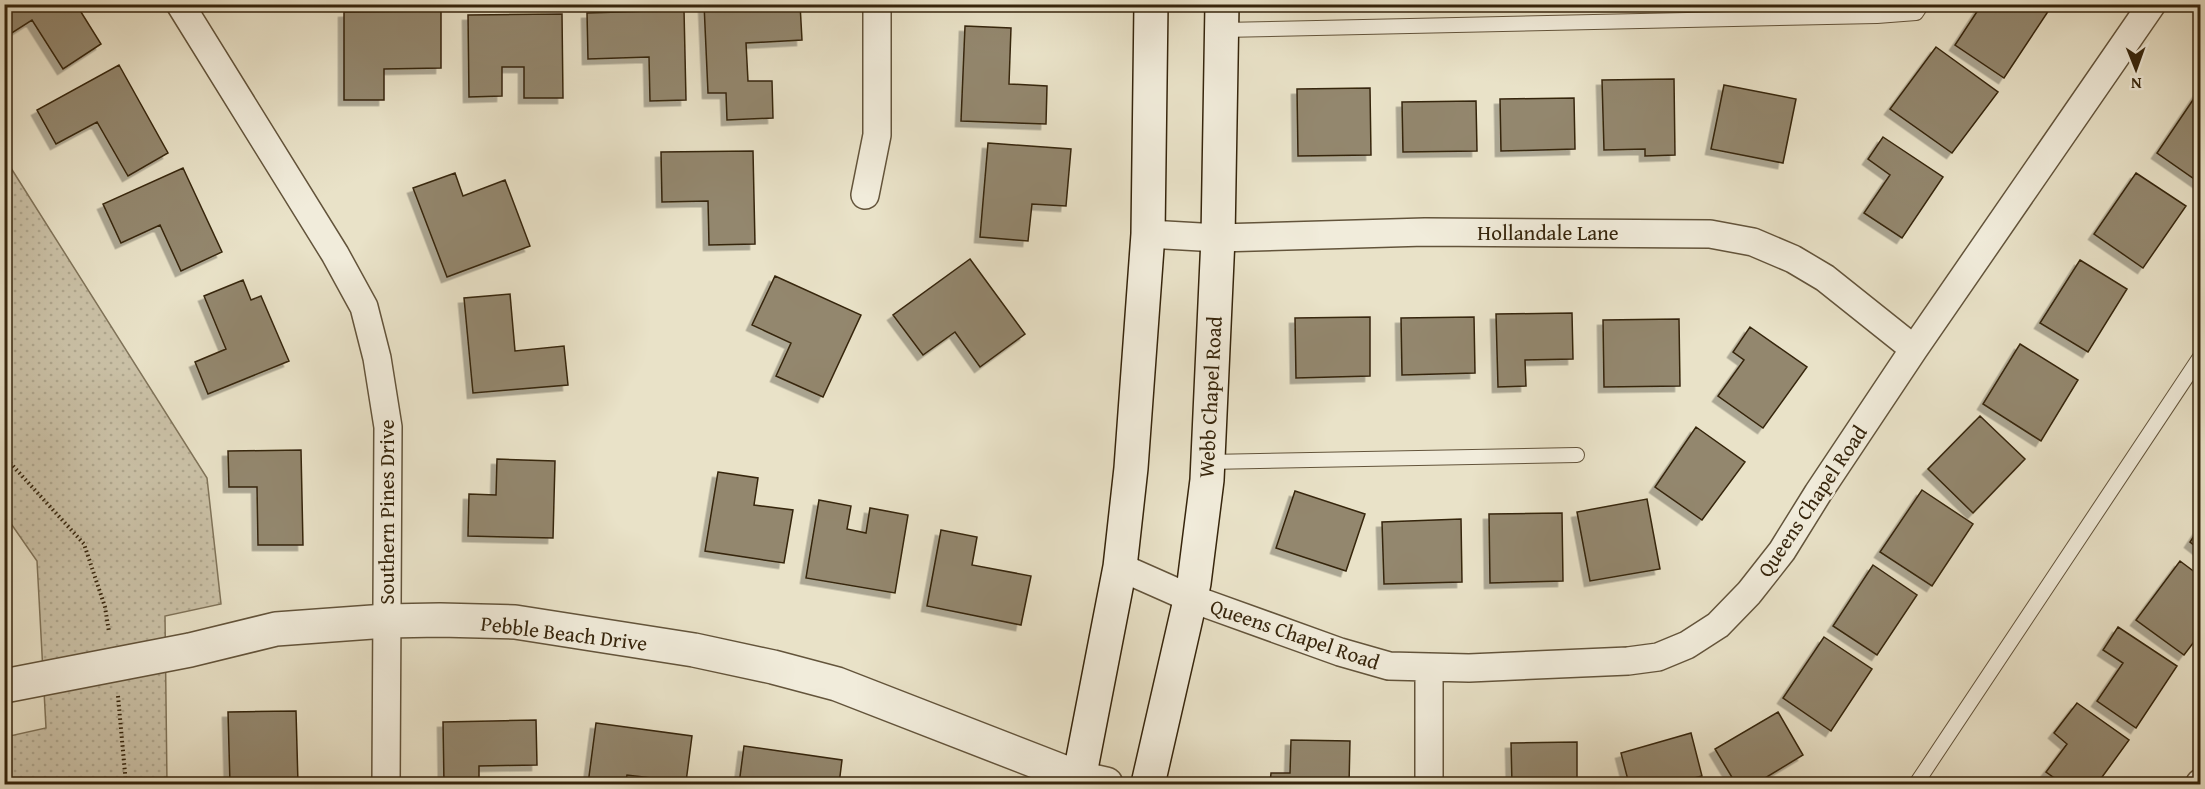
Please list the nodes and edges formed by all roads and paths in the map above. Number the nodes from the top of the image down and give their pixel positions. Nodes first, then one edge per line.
1 (180, 4) edge
2 (878, 4) edge
3 (1150, 4) edge
4 (1922, 4) edge
5 (2152, 4) edge
6 (1222, 17) edge
7 (865, 195) dead end
8 (1148, 234) junction
9 (1218, 238) junction
10 (1914, 349) junction
11 (2200, 357) edge
12 (1577, 454) dead end
13 (4, 456) edge
14 (1208, 462) junction
15 (1120, 567) junction
16 (1190, 598) junction
17 (386, 621) junction
18 (114, 665) junction
19 (1429, 667) junction
20 (4, 686) edge
21 (1088, 782) edge
22 (126, 784) edge
23 (386, 784) edge
24 (1148, 784) edge
25 (1429, 784) edge
26 (1916, 784) edge

1 - 17 street, Southern Pines Drive
2 - 7 street
3 - 8 main road
4 - 6 lane
5 - 10 street, Queens Chapel Road
6 - 9 main road, Webb Chapel Road
8 - 9 street, Hollandale Lane
8 - 15 main road
9 - 10 street, Hollandale Lane
9 - 14 main road, Webb Chapel Road
10 - 19 street, Queens Chapel Road
11 - 26 lane
12 - 14 lane
13 - 18 path
14 - 16 main road, Webb Chapel Road
15 - 16 street, Queens Chapel Road
15 - 21 main road
16 - 19 street, Queens Chapel Road
16 - 24 main road, Webb Chapel Road
17 - 18 main road, Pebble Beach Drive
17 - 21 main road, Pebble Beach Drive
17 - 23 street, Southern Pines Drive
18 - 20 main road, Pebble Beach Drive
18 - 22 path
19 - 25 street

